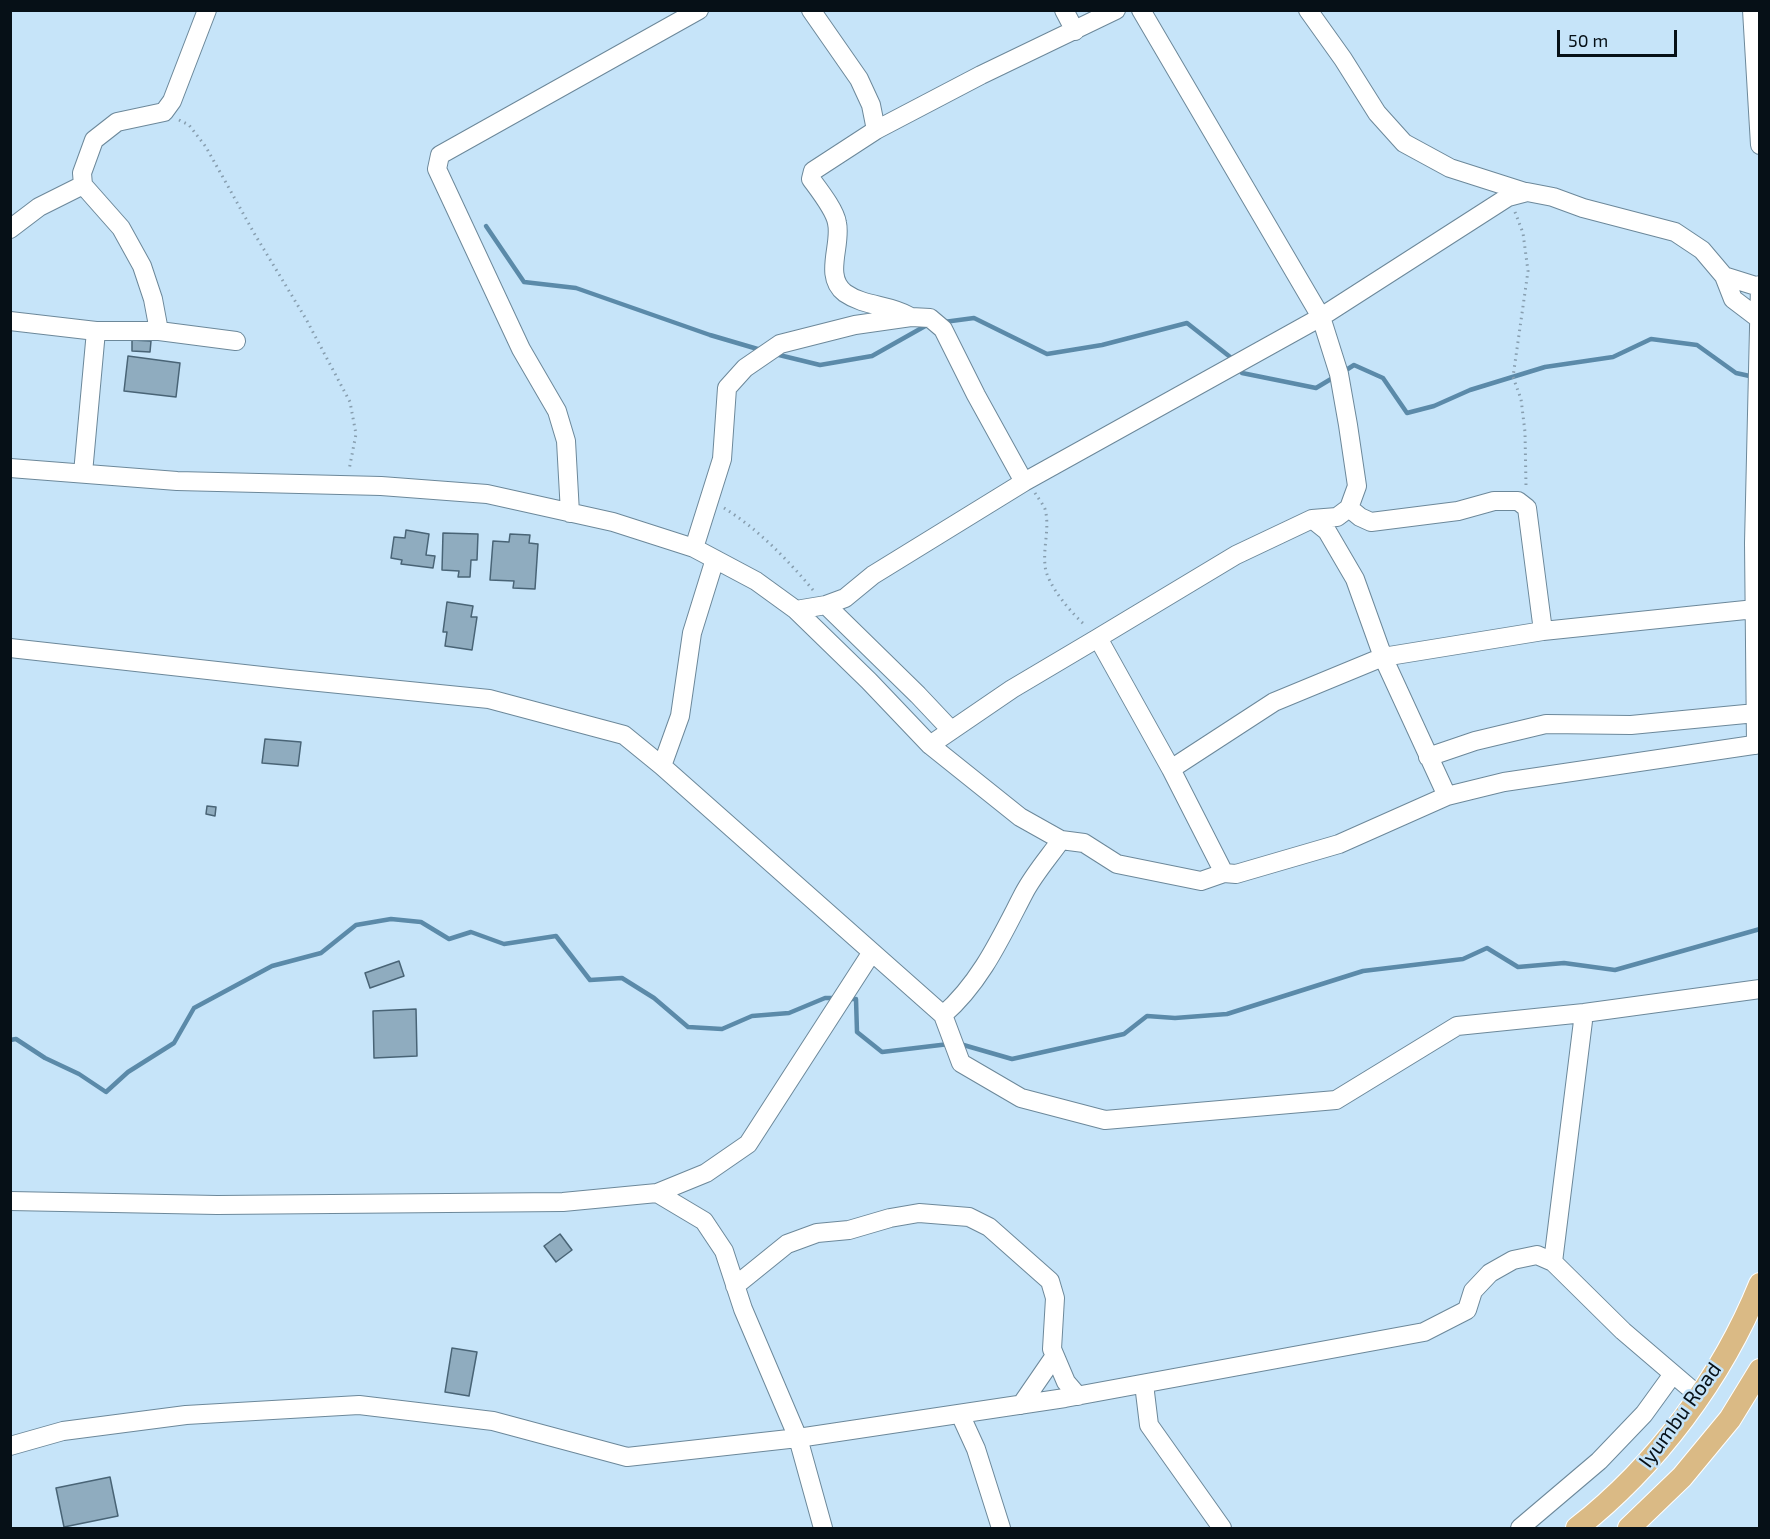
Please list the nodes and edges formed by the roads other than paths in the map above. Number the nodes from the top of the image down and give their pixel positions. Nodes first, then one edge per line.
1 (207, 10) edge
2 (699, 10) edge
3 (811, 10) edge
4 (1064, 10) edge
5 (1116, 10) edge
6 (1141, 10) edge
7 (1308, 10) edge
8 (1752, 10) edge
9 (1075, 31) junction
10 (876, 130) junction
11 (1760, 145) edge
12 (83, 185) junction
13 (1527, 192) junction
14 (10, 229) edge
15 (1724, 276) junction
16 (1760, 286) edge
17 (911, 317) junction
18 (1321, 317) junction
19 (1758, 318) edge
20 (10, 321) edge
21 (96, 331) junction
22 (159, 331) junction
23 (237, 340) dead end
24 (10, 468) edge
25 (83, 473) junction
26 (1024, 482) junction
27 (1349, 508) junction
28 (570, 513) junction
29 (1312, 519) junction
30 (694, 548) junction
31 (715, 559) junction
32 (826, 605) junction
33 (1755, 609) junction
34 (796, 610) junction
35 (1542, 632) junction
36 (1098, 638) junction
37 (10, 648) edge
38 (1383, 657) junction
39 (1756, 713) junction
40 (951, 729) junction
41 (930, 745) junction
42 (1758, 745) edge
43 (1428, 757) junction
44 (662, 766) junction
45 (1171, 769) junction
46 (1447, 796) junction
47 (1061, 840) junction
48 (1224, 873) junction
49 (872, 952) junction
50 (1760, 989) edge
51 (1584, 1013) junction
52 (943, 1015) junction
53 (657, 1193) junction
54 (10, 1201) edge
55 (1553, 1262) junction
56 (1760, 1284) edge
57 (735, 1286) junction
58 (1054, 1358) junction
59 (1760, 1370) edge
60 (1673, 1374) junction
61 (1144, 1384) junction
62 (1078, 1396) junction
63 (1699, 1396) junction
64 (1022, 1405) junction
65 (960, 1414) junction
66 (798, 1438) junction
67 (10, 1446) edge
68 (823, 1528) edge
69 (1001, 1528) edge
70 (1222, 1528) edge
71 (1520, 1528) edge
72 (1577, 1528) edge
73 (1629, 1528) edge

1 - 12 street
2 - 28 street
3 - 10 street
4 - 9 street
5 - 9 street
6 - 18 street
7 - 13 street
8 - 11 street
9 - 10 street
10 - 17 street
12 - 14 street
12 - 22 street
13 - 15 street
13 - 18 street
15 - 16 street
15 - 19 street
16 - 19 street
17 - 26 street
17 - 30 street
18 - 26 street
18 - 27 street
19 - 33 street
20 - 21 street
21 - 22 street
21 - 25 street
22 - 23 street
24 - 25 street
25 - 28 street
26 - 32 street
27 - 29 street
27 - 35 street
28 - 30 street
29 - 36 street
29 - 38 street
30 - 31 street
31 - 34 street
31 - 44 street
32 - 34 street
32 - 40 street
33 - 35 street
33 - 39 street
34 - 41 street
35 - 38 street
36 - 40 street
36 - 45 street
37 - 44 street
38 - 43 street
38 - 45 street
39 - 42 street
39 - 43 street
40 - 41 street
41 - 47 street
42 - 46 street
43 - 46 street
44 - 49 street
45 - 48 street
46 - 48 street
47 - 48 street
47 - 52 street
49 - 52 street
49 - 53 street
50 - 51 street
51 - 52 street
51 - 55 street
53 - 54 street
53 - 57 street
55 - 60 street
55 - 61 street
56 - 63 main road, Iyumbu Road
57 - 58 street
57 - 66 street
58 - 62 street
58 - 64 street
59 - 73 main road, Iyumbu Road
60 - 63 street
60 - 71 street
61 - 62 street
61 - 70 street
62 - 64 street
63 - 72 main road, Iyumbu Road
64 - 65 street
65 - 66 street
65 - 69 street
66 - 67 street
66 - 68 street

